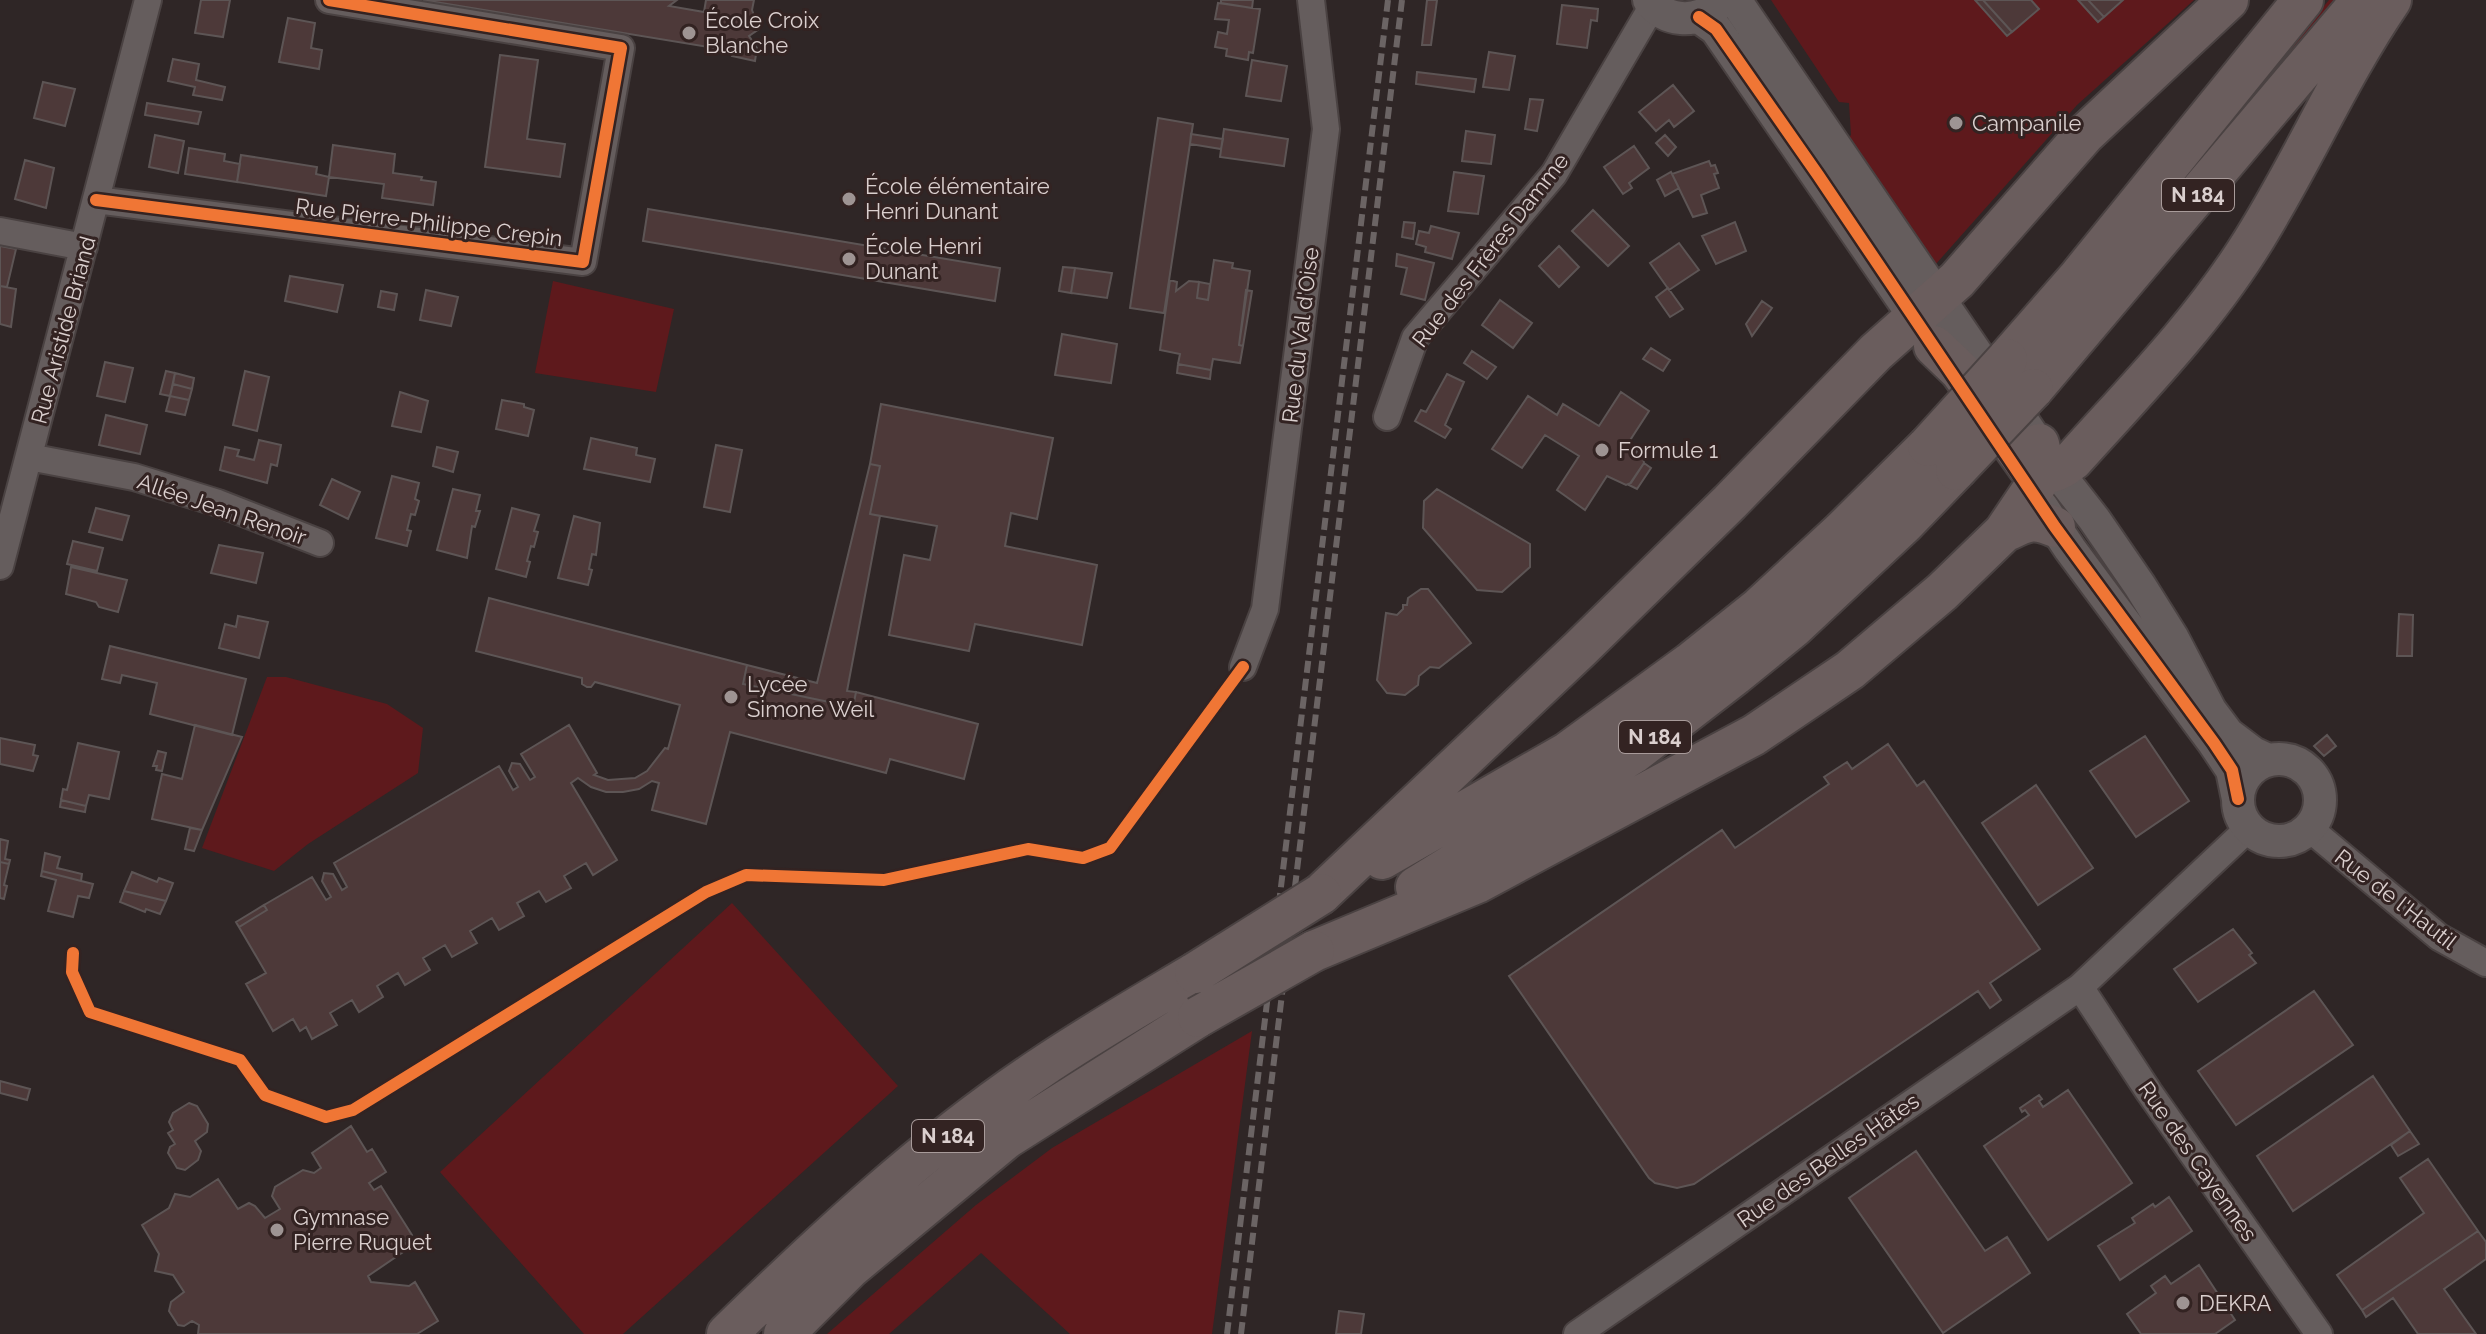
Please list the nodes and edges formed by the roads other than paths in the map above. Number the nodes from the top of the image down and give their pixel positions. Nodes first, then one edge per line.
1 (148, 0) edge
2 (329, 0) edge
3 (1311, 0) edge
4 (1735, 0) edge
5 (2228, 0) edge
6 (2303, 0) edge
7 (2362, 0) edge
8 (2391, 0) edge
9 (1651, 3) edge
10 (1710, 8) edge
11 (96, 200) junction
12 (0, 231) edge
13 (84, 247) junction
14 (1923, 325) junction
15 (1387, 417) dead end
16 (29, 457) junction
17 (1942, 458) junction
18 (2041, 464) junction
19 (2055, 527) junction
20 (2004, 532) junction
21 (320, 543) dead end
22 (0, 566) edge
23 (1243, 667) dead end
24 (2268, 760) junction
25 (2244, 814) junction
26 (2310, 829) junction
27 (1321, 894) junction
28 (1314, 951) junction
29 (2486, 963) edge
30 (2080, 987) junction
31 (727, 1334) edge
32 (784, 1334) edge
33 (1577, 1334) edge
34 (2319, 1334) edge

1 - 11 street, Rue Aristide Briand
2 - 11 street, Rue Pierre-Philippe Crepin
3 - 23 street, Rue du Val d'Oise
4 - 14 street
5 - 14 main road
6 - 17 main road, N 184, bridge
7 - 17 main road, N 184, bridge
8 - 18 main road
9 - 10 street, Rue des Frères Damme
9 - 15 street, Rue des Frères Damme
10 - 14 street
11 - 13 street, Rue Aristide Briand
12 - 13 street
13 - 16 street, Rue Aristide Briand
14 - 18 main road
14 - 27 main road
16 - 21 street, Allée Jean Renoir
16 - 22 street, Rue Aristide Briand
17 - 27 main road, N 184
17 - 28 main road, N 184
18 - 19 street
18 - 20 main road
18 - 24 street
19 - 20 main road
19 - 25 street
20 - 28 main road
24 - 25 street
24 - 26 street
25 - 26 street
25 - 30 street, Rue des Belles Hâtes
26 - 29 street, Rue de l'Hautil
27 - 31 main road, N 184, bridge
28 - 32 main road, N 184, bridge
30 - 33 street, Rue des Belles Hâtes
30 - 34 street, Rue des Cayennes

